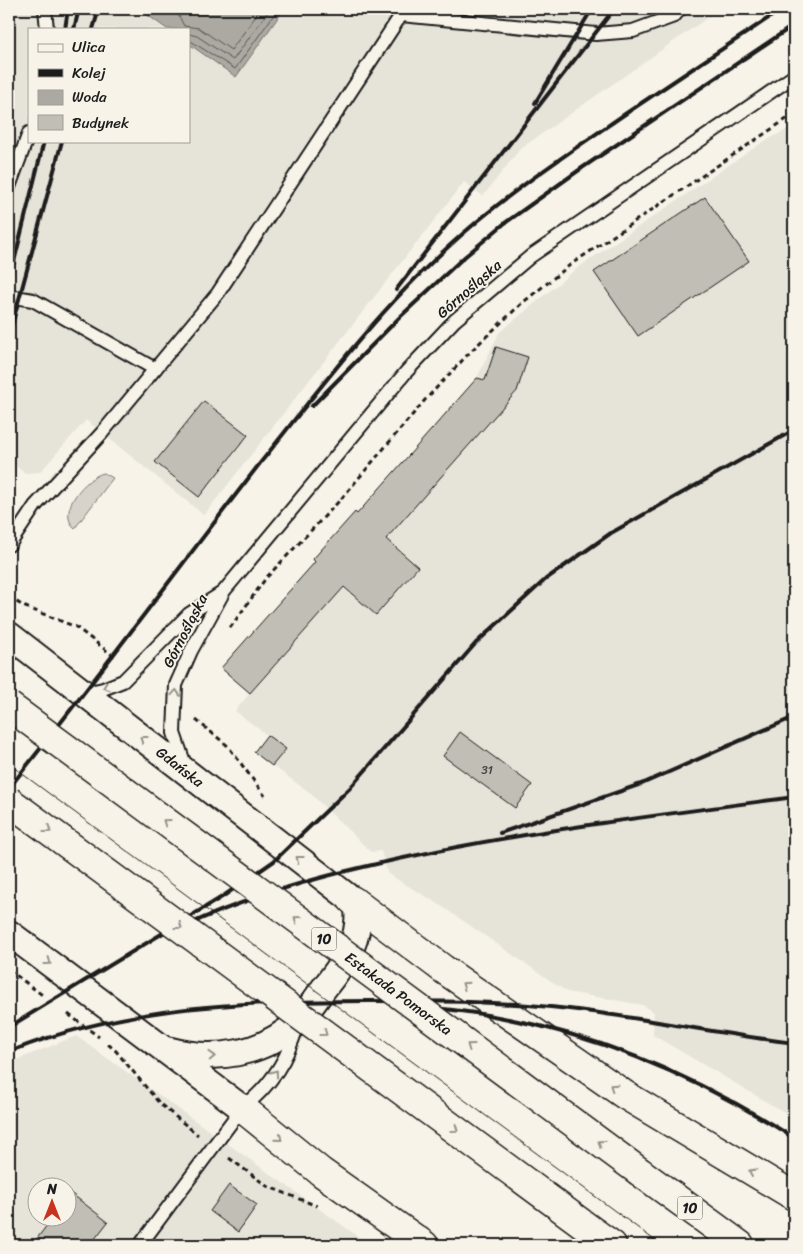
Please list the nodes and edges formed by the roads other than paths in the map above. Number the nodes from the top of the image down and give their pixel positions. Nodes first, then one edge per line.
1 (45, 9) edge
2 (680, 9) edge
3 (403, 12) edge
4 (47, 28) edge
5 (794, 76) edge
6 (28, 136) edge
7 (9, 187) edge
8 (9, 296) edge
9 (155, 370) junction
10 (9, 546) edge
11 (224, 591) junction
12 (9, 635) edge
13 (85, 693) junction
14 (9, 706) edge
15 (189, 774) junction
16 (9, 801) edge
17 (354, 902) junction
18 (9, 933) edge
19 (298, 1022) junction
20 (164, 1048) junction
21 (242, 1108) junction
22 (794, 1196) edge
23 (604, 1239) edge
24 (140, 1245) edge
25 (424, 1245) edge
26 (740, 1245) edge

1 - 4 lane
2 - 3 lane
3 - 9 lane
5 - 11 lane, Górnośląska
6 - 7 lane
8 - 9 lane
9 - 10 lane
11 -> 13 lane, Górnośląska
15 -> 11 lane, Górnośląska
12 - 13 street, Gdańska
15 -> 13 street, Gdańska
26 -> 14 main road, Estakada Pomorska / 10, bridge
17 -> 15 street, Gdańska
16 -> 23 main road, bridge
17 - 19 street
22 -> 17 main road
18 -> 20 street
20 -> 19 street
21 -> 19 lane
20 - 21 street
21 - 24 lane
21 -> 25 main road

